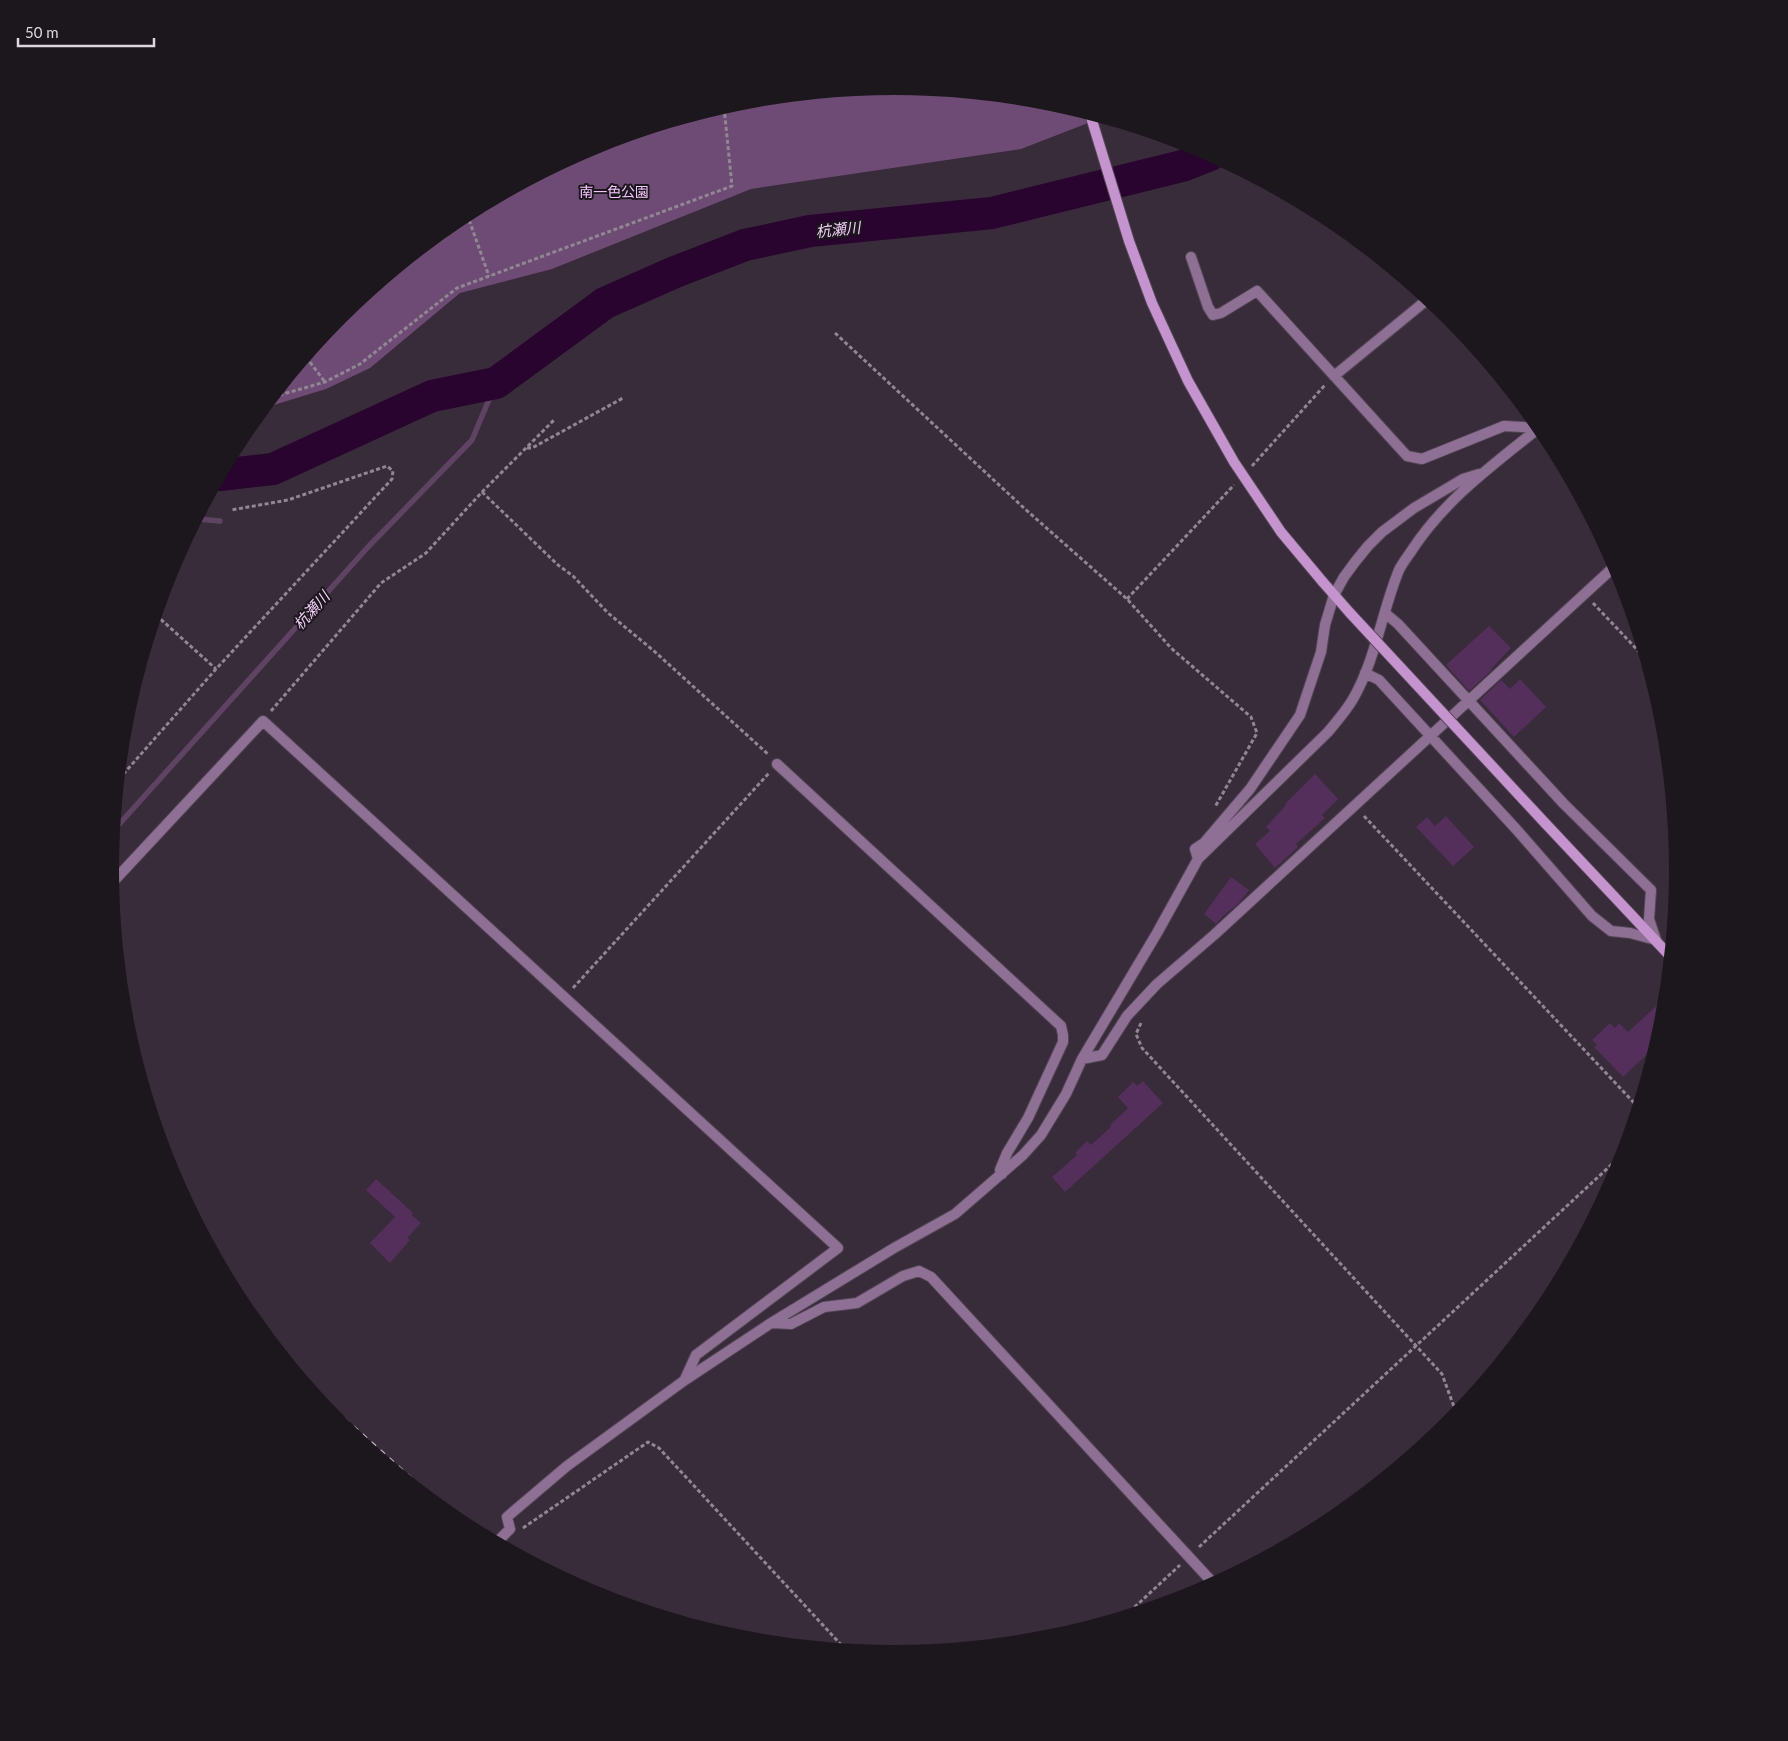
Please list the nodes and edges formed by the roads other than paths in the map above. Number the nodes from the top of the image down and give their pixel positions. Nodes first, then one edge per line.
1 (1092, 120) edge
2 (1190, 257) dead end
3 (1422, 304) edge
4 (1334, 376) junction
5 (1530, 428) edge
6 (1533, 432) edge
7 (1480, 474) junction
8 (1609, 571) edge
9 (1334, 595) junction
10 (1385, 613) junction
11 (1365, 673) junction
12 (1468, 701) junction
13 (1430, 736) junction
14 (777, 764) road end
15 (1198, 859) junction
16 (118, 876) edge
17 (1656, 940) junction
18 (1665, 950) edge
19 (1082, 1059) junction
20 (1002, 1174) junction
21 (772, 1323) junction
22 (685, 1380) junction
23 (500, 1539) edge
24 (1209, 1579) edge

1 - 9 street, bridge
2 - 4 street
3 - 4 street
4 - 5 street
6 - 7 street
7 - 9 street
7 - 10 street
8 - 12 street
9 - 15 street
9 - 17 street, bridge
10 - 11 street
10 - 12 street
11 - 13 street
11 - 15 street
12 - 13 street
12 - 17 street
13 - 17 street
13 - 19 street
14 - 20 street
15 - 19 street
16 - 22 street
17 - 18 street
19 - 20 street
20 - 21 street
21 - 22 street
21 - 24 street
22 - 23 street

